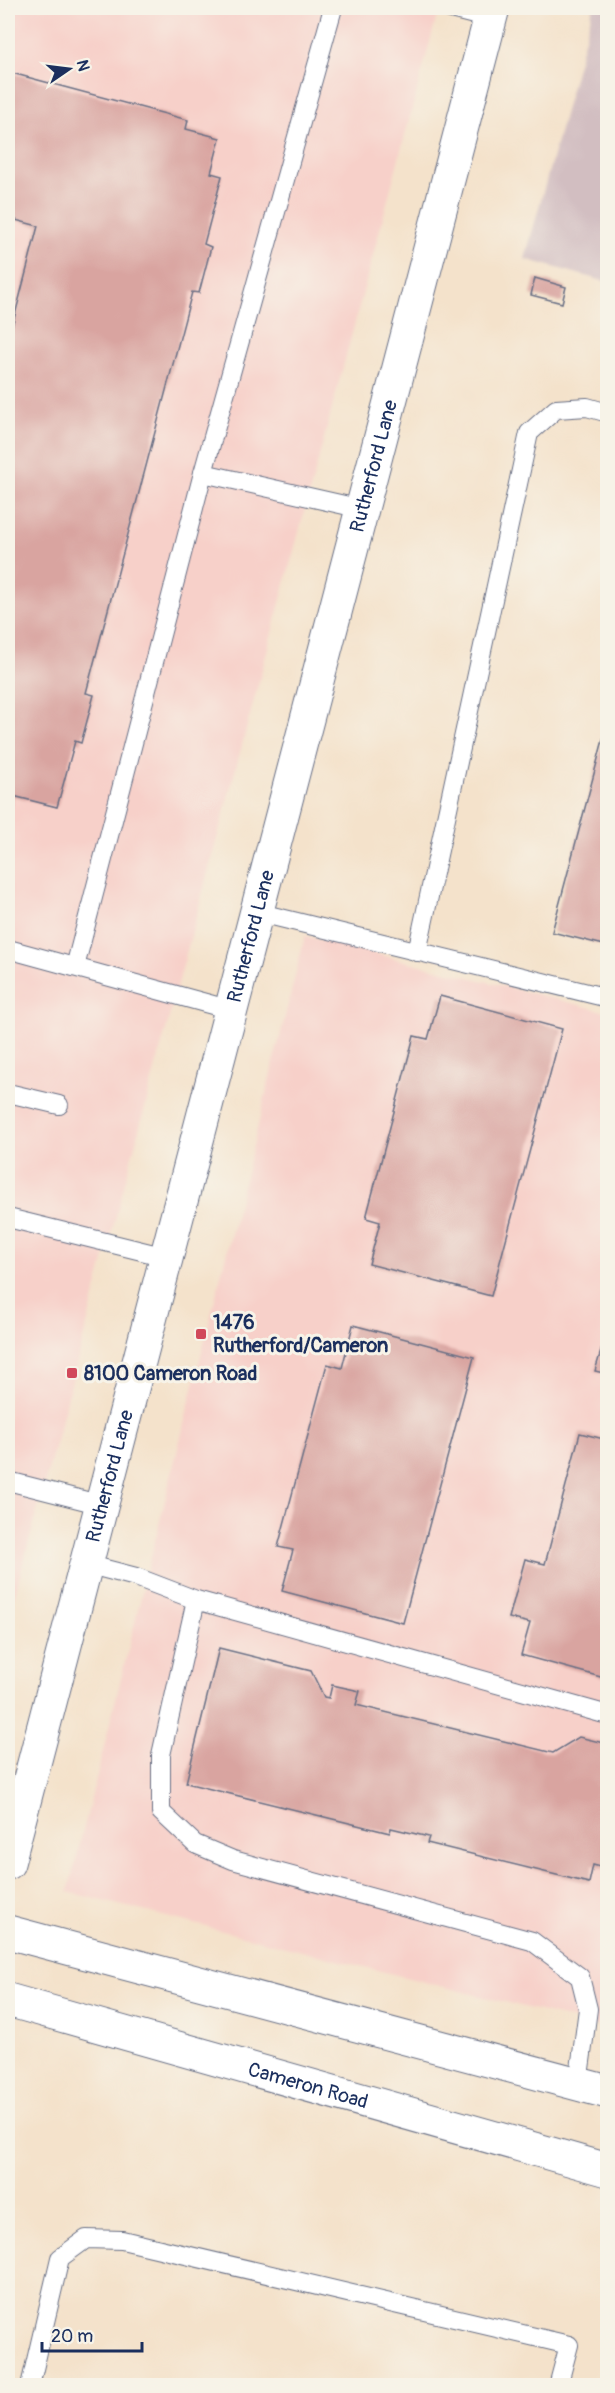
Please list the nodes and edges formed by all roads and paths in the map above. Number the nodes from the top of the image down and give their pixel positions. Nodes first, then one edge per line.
1 (333, 8) edge
2 (447, 8) edge
3 (492, 13) edge
4 (608, 413) edge
5 (202, 473) junction
6 (362, 509) junction
7 (256, 912) junction
8 (8, 949) edge
9 (417, 951) junction
10 (75, 967) junction
11 (608, 998) edge
12 (231, 1010) junction
13 (8, 1093) edge
14 (59, 1105) dead end
15 (8, 1218) edge
16 (166, 1257) junction
17 (8, 1481) edge
18 (102, 1505) junction
19 (86, 1564) junction
20 (196, 1600) junction
21 (608, 1715) edge
22 (8, 1863) edge
23 (8, 1932) edge
24 (8, 2000) edge
25 (593, 2088) edge
26 (608, 2170) edge
27 (30, 2385) edge
28 (558, 2385) edge

1 - 5 lane
2 - 3 lane
3 - 6 street, Rutherford Lane
4 - 9 lane
5 - 6 lane
5 - 10 lane
6 - 7 street, Rutherford Lane
7 - 9 lane
7 - 12 street, Rutherford Lane
8 - 10 lane
9 - 11 lane
10 - 12 lane
12 - 16 street, Rutherford Lane
13 - 14 lane
15 - 16 lane
16 - 18 street, Rutherford Lane
17 - 18 lane
18 - 19 street, Rutherford Lane
19 - 20 lane
19 - 22 street, Rutherford Lane
20 - 21 lane
20 - 25 lane
23 - 25 street
24 - 26 street, Cameron Road
27 - 28 lane

